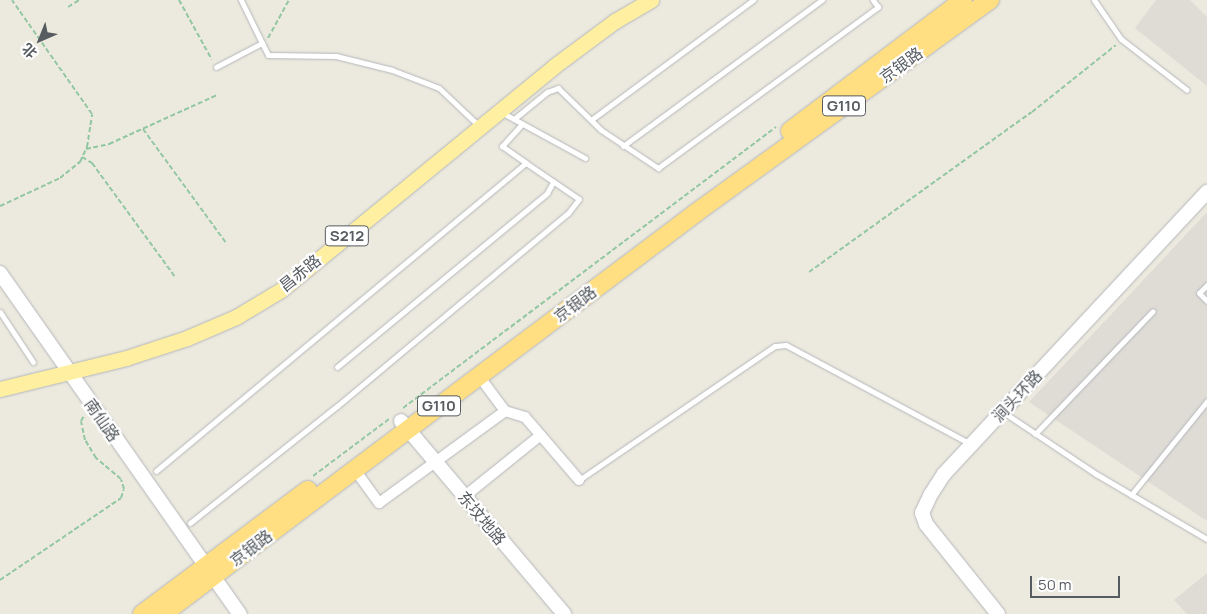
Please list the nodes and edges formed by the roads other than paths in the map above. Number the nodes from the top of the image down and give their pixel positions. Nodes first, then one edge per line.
1 (241, 0) edge
2 (651, 0) edge
3 (753, 0) edge
4 (822, 0) edge
5 (873, 0) edge
6 (963, 0) edge
7 (990, 0) edge
8 (1094, 0) edge
9 (262, 43) junction
10 (216, 67) road end
11 (1188, 90) dead end
12 (498, 110) junction
13 (514, 119) junction
14 (591, 120) junction
15 (522, 124) junction
16 (479, 126) junction
17 (623, 146) junction
18 (585, 158) dead end
19 (526, 163) junction
20 (553, 182) junction
21 (1207, 192) edge
22 (689, 205) junction
23 (660, 227) junction
24 (0, 273) edge
25 (1207, 285) edge
26 (1207, 301) edge
27 (1153, 311) dead end
28 (0, 312) edge
29 (33, 362) dead end
30 (337, 368) dead end
31 (68, 372) junction
32 (479, 376) junction
33 (0, 389) edge
34 (1207, 401) edge
35 (505, 412) junction
36 (1002, 412) junction
37 (402, 418) junction
38 (1036, 434) junction
39 (541, 435) junction
40 (972, 444) junction
41 (436, 462) junction
42 (355, 470) junction
43 (156, 471) dead end
44 (578, 480) joint
45 (1131, 495) junction
46 (464, 496) junction
47 (190, 523) dead end
48 (1207, 539) edge
49 (209, 572) junction
50 (142, 614) edge
51 (163, 614) edge
52 (240, 614) edge
53 (564, 614) edge
54 (998, 614) edge

1 - 9 lane
2 - 12 main road, 昌赤路 / S212
3 - 14 lane
4 - 17 lane
5 - 17 lane
6 - 22 highway, 京银路 / G110
7 - 22 highway, 京银路 / G110
8 - 11 lane
9 - 10 lane
9 - 16 lane
12 - 13 lane
12 - 16 main road, 昌赤路 / S212
13 - 14 lane
13 - 15 lane
14 - 17 lane
15 - 18 lane
15 - 19 lane
16 - 31 main road, 昌赤路 / S212
19 - 20 lane
19 - 43 lane
20 - 30 lane
20 - 47 lane
21 - 36 street, 涧头环路
22 - 23 highway, 京银路 / G110
23 - 32 highway, 京银路 / G110
23 - 37 highway, 京银路 / G110
24 - 31 street, 南仙路
25 - 26 lane
27 - 38 lane
28 - 29 lane
31 - 33 main road, 昌赤路 / S212
31 - 49 street, 南仙路
32 - 35 street
32 - 37 highway, 京银路 / G110
34 - 45 lane
35 - 39 street
35 - 41 street
36 - 38 lane
36 - 40 street, 涧头环路
37 - 41 street, 东坟地路
37 - 42 highway, 京银路 / G110
37 - 49 highway, 京银路 / G110
38 - 45 lane
39 - 44 street
39 - 46 street
40 - 44 lane
40 - 54 street, 涧头环路
41 - 42 street
41 - 46 street, 东坟地路
42 - 49 highway, 京银路 / G110
45 - 48 lane
46 - 53 street, 东坟地路
49 - 50 highway, 京银路 / G110
49 - 51 highway, 京银路 / G110
49 - 52 street, 南仙路

